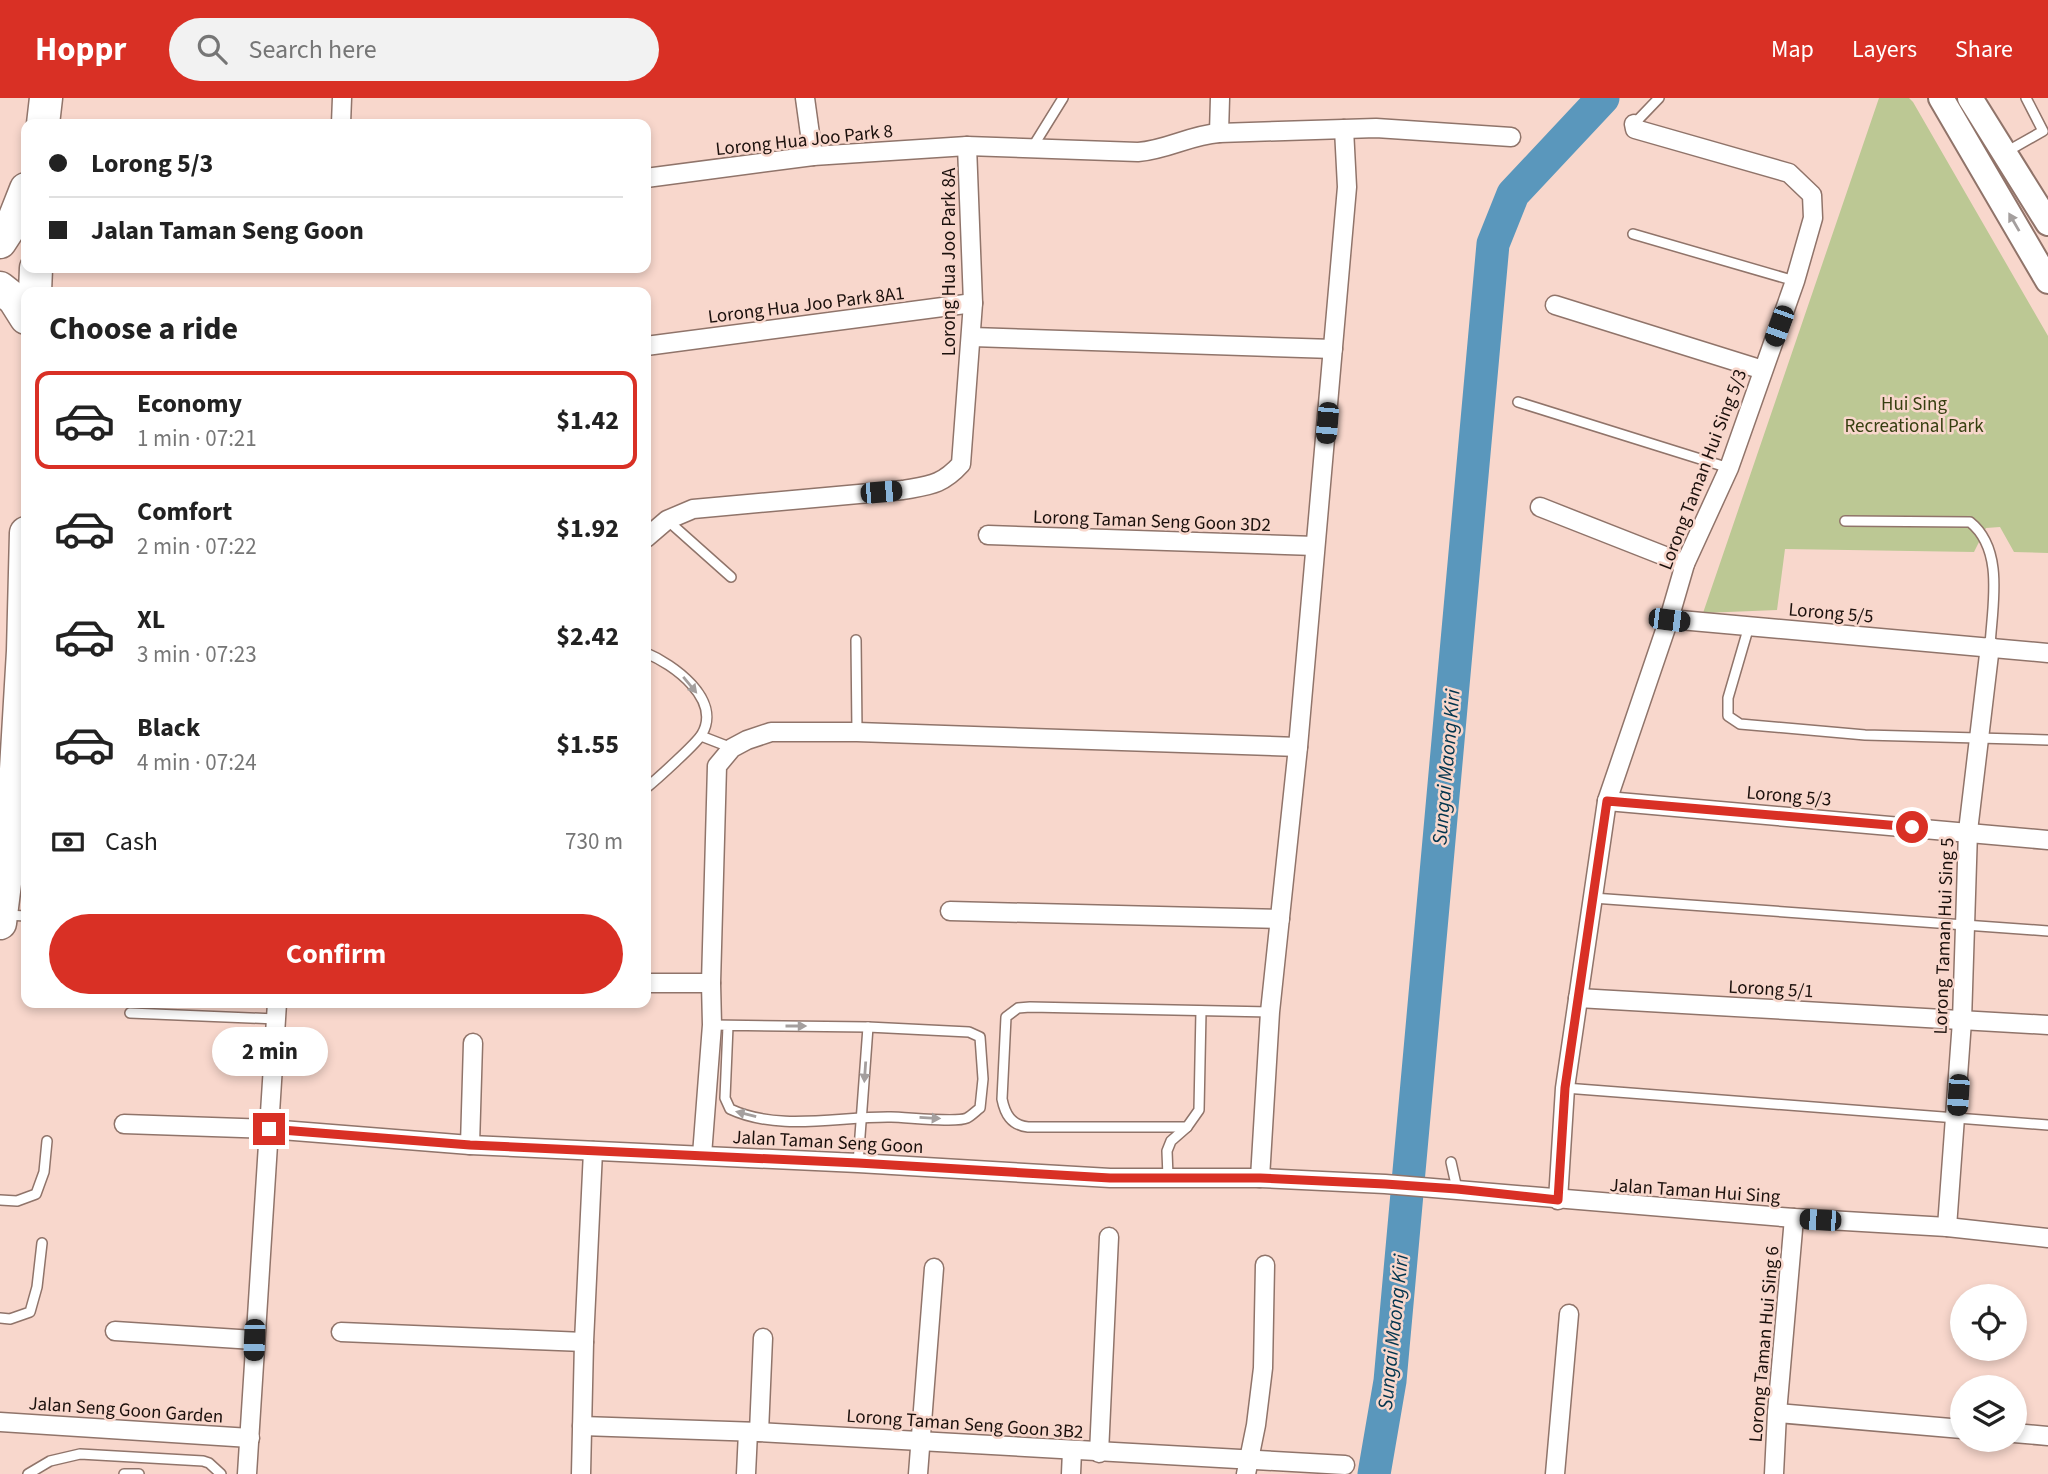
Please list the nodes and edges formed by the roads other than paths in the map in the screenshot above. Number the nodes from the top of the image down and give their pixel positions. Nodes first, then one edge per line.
1 (47, 98) edge
2 (342, 98) edge
3 (805, 98) edge
4 (1063, 98) edge
5 (1220, 98) edge
6 (1659, 98) edge
7 (1941, 98) edge
8 (1970, 98) edge
9 (2026, 98) edge
10 (44, 119) edge
11 (50, 119) edge
12 (341, 119) edge
13 (1634, 124) joint
14 (1344, 129) junction
15 (2046, 130) edge
16 (1219, 133) junction
17 (1511, 137) dead end
18 (968, 146) junction
19 (1032, 148) junction
20 (2006, 152) junction
21 (813, 156) junction
22 (651, 177) edge
23 (21, 202) edge
24 (2044, 209) edge
25 (1633, 234) dead end
26 (0, 242) edge
27 (1795, 281) junction
28 (2048, 281) edge
29 (0, 288) edge
30 (973, 303) junction
31 (1555, 304) dead end
32 (21, 310) edge
33 (972, 337) junction
34 (651, 345) edge
35 (1333, 349) junction
36 (1763, 370) junction
37 (1518, 402) dead end
38 (1729, 468) junction
39 (1540, 507) dead end
40 (667, 520) junction
41 (1845, 521) dead end
42 (651, 534) edge
43 (988, 536) dead end
44 (1315, 546) junction
45 (1685, 564) junction
46 (732, 577) dead end
47 (1669, 620) junction
48 (1749, 626) junction
49 (856, 640) dead end
50 (1990, 646) junction
51 (2048, 653) edge
52 (651, 656) edge
53 (857, 732) junction
54 (701, 736) junction
55 (1979, 738) junction
56 (2048, 740) edge
57 (1298, 747) junction
58 (732, 748) junction
59 (21, 777) edge
60 (651, 783) edge
61 (1607, 801) junction
62 (20, 821) edge
63 (1968, 831) junction
64 (2048, 840) edge
65 (3, 875) edge
66 (1592, 898) junction
67 (950, 911) dead end
68 (1, 915) edge
69 (21, 916) edge
70 (1280, 919) junction
71 (0, 923) edge
72 (1965, 923) junction
73 (2048, 931) edge
74 (651, 983) edge
75 (711, 983) junction
76 (1578, 998) junction
77 (276, 1011) edge
78 (1201, 1011) junction
79 (1270, 1012) junction
80 (130, 1013) dead end
81 (1962, 1021) junction
82 (2048, 1025) edge
83 (720, 1026) junction
84 (868, 1027) junction
85 (473, 1043) dead end
86 (1565, 1088) junction
87 (862, 1118) junction
88 (1956, 1120) junction
89 (124, 1124) dead end
90 (2048, 1125) edge
91 (1187, 1127) junction
92 (269, 1129) junction
93 (47, 1141) dead end
94 (470, 1145) junction
95 (593, 1151) junction
96 (702, 1155) junction
97 (1451, 1162) dead end
98 (858, 1163) junction
99 (1168, 1177) junction
100 (1260, 1178) junction
101 (1422, 1188) joint
102 (1457, 1189) junction
103 (0, 1200) edge
104 (1558, 1200) junction
105 (1794, 1218) junction
106 (1947, 1227) junction
107 (1109, 1237) dead end
108 (2048, 1238) edge
109 (42, 1243) dead end
110 (1265, 1265) dead end
111 (934, 1268) dead end
112 (1569, 1314) dead end
113 (0, 1318) edge
114 (115, 1331) dead end
115 (341, 1332) dead end
116 (763, 1338) dead end
117 (254, 1340) junction
118 (584, 1342) junction
119 (1777, 1413) junction
120 (0, 1422) edge
121 (582, 1426) junction
122 (1950, 1428) edge
123 (754, 1432) junction
124 (2027, 1434) edge
125 (2048, 1436) edge
126 (250, 1438) junction
127 (921, 1441) junction
128 (1072, 1451) junction
129 (1099, 1453) junction
130 (1345, 1465) dead end
131 (1247, 1467) edge
132 (29, 1474) edge
133 (124, 1474) edge
134 (139, 1474) edge
135 (220, 1474) edge
136 (247, 1474) edge
137 (581, 1474) edge
138 (746, 1474) edge
139 (918, 1474) edge
140 (1071, 1474) edge
141 (1555, 1474) edge
142 (1774, 1474) edge

1 - 10 highway
1 - 11 street
2 - 12 street
3 - 21 street
4 - 19 lane
5 - 16 street
6 - 13 lane
28 -> 7 main road
8 - 20 main road
9 - 15 lane
13 - 27 street, Lorong Taman Hui Sing 5/3
14 - 16 street, Lorong Hua Joo Park 8
14 - 17 street, Lorong Hua Joo Park 8
14 - 35 street
15 - 20 lane
16 - 19 street, Lorong Hua Joo Park 8
18 - 19 street, Lorong Hua Joo Park 8
18 - 21 street, Lorong Hua Joo Park 8
18 - 30 street, Lorong Hua Joo Park 8A
20 - 24 main road
21 - 22 street, Lorong Hua Joo Park 8
23 - 26 highway
25 - 27 lane
27 - 36 street, Lorong Taman Hui Sing 5/3
29 - 32 highway
30 - 33 street, Lorong Hua Joo Park 8A
30 - 34 street, Lorong Hua Joo Park 8A1
31 - 36 street
33 - 35 street
33 - 40 street, Lorong Hua Joo Park 8A
35 - 44 street
36 - 38 street, Lorong Taman Hui Sing 5/3
37 - 38 lane
38 - 45 street, Lorong Taman Hui Sing 5/3
39 - 45 street
40 - 42 street, Lorong Hua Joo Park 8A
40 - 46 lane
41 - 50 lane
43 - 44 street, Lorong Taman Seng Goon 3D2
44 - 57 street
45 - 47 street, Lorong Taman Hui Sing 5/3
47 - 48 street, Lorong 5/5
47 - 61 street, Lorong Taman Hui Sing 5/3
48 - 50 street, Lorong 5/5
48 - 55 lane
49 - 53 lane
50 - 51 street, Lorong 5/5
50 - 55 street, Lorong Taman Hui Sing 5
52 -> 54 lane
53 - 57 street
53 - 58 street
54 - 58 lane
54 - 60 lane
55 - 56 lane
55 - 63 street, Lorong Taman Hui Sing 5
57 - 70 street
58 - 75 street
59 - 62 highway
61 - 63 street, Lorong 5/3
61 - 66 street, Lorong Taman Hui Sing 5/3
62 - 65 highway
63 - 64 street, Lorong 5/3
63 - 72 street, Lorong Taman Hui Sing 5
65 - 68 highway
66 - 72 lane
66 - 76 street, Lorong Taman Hui Sing 5/3
67 - 70 street
68 - 69 lane
68 - 71 highway
70 - 79 street
72 - 73 lane
72 - 81 street, Lorong Taman Hui Sing 5
74 - 75 street
75 - 83 street
76 - 81 street, Lorong 5/1
76 - 86 street, Lorong Taman Hui Sing 5/3
77 - 80 lane
77 - 92 street
78 - 79 lane
78 - 91 lane
78 - 91 lane
79 - 100 street
81 - 82 street, Lorong 5/1
81 - 88 street, Lorong Taman Hui Sing 5
83 -> 84 lane
87 -> 83 lane
83 - 96 street
84 -> 87 lane
87 -> 84 lane
85 - 94 street
86 - 88 lane
86 - 104 street, Lorong Taman Hui Sing 5/3
87 - 98 lane
88 - 90 lane
88 - 106 street, Lorong Taman Hui Sing 5
89 - 92 street, Jalan Taman Seng Goon
91 - 99 lane
92 - 94 street, Jalan Taman Seng Goon
92 - 117 street
93 - 103 lane
94 - 95 street, Jalan Taman Seng Goon
95 - 96 street, Jalan Taman Seng Goon
95 - 118 street
96 - 98 street, Jalan Taman Seng Goon
97 - 102 lane
98 - 99 street, Jalan Taman Seng Goon
99 - 100 street, Jalan Taman Seng Goon
100 - 101 street, Jalan Taman Seng Goon
101 - 102 street, Jalan Taman Hui Sing
102 - 104 street, Jalan Taman Hui Sing
104 - 105 street, Jalan Taman Hui Sing
105 - 106 street, Jalan Taman Hui Sing
105 - 119 street, Lorong Taman Hui Sing 6
106 - 108 street, Jalan Taman Hui Sing
107 - 129 street
109 - 113 lane
110 - 131 street
111 - 127 street
112 - 141 street
114 - 117 street
115 - 118 street
116 - 123 street
117 - 126 street
118 - 121 street
119 - 122 street
119 - 142 street, Lorong Taman Hui Sing 6
120 - 126 street, Jalan Seng Goon Garden
121 - 123 street, Lorong Taman Seng Goon 3B2
121 - 137 street
123 - 127 street, Lorong Taman Seng Goon 3B2
123 - 138 street
124 - 125 street
126 - 136 street
127 - 128 street, Lorong Taman Seng Goon 3B2
127 - 139 street
128 - 129 street, Lorong Taman Seng Goon 3B2
128 - 140 street
129 - 131 street, Lorong Taman Seng Goon 3B2
130 - 131 street, Lorong Taman Seng Goon 3B2
132 - 135 lane
133 - 134 lane

